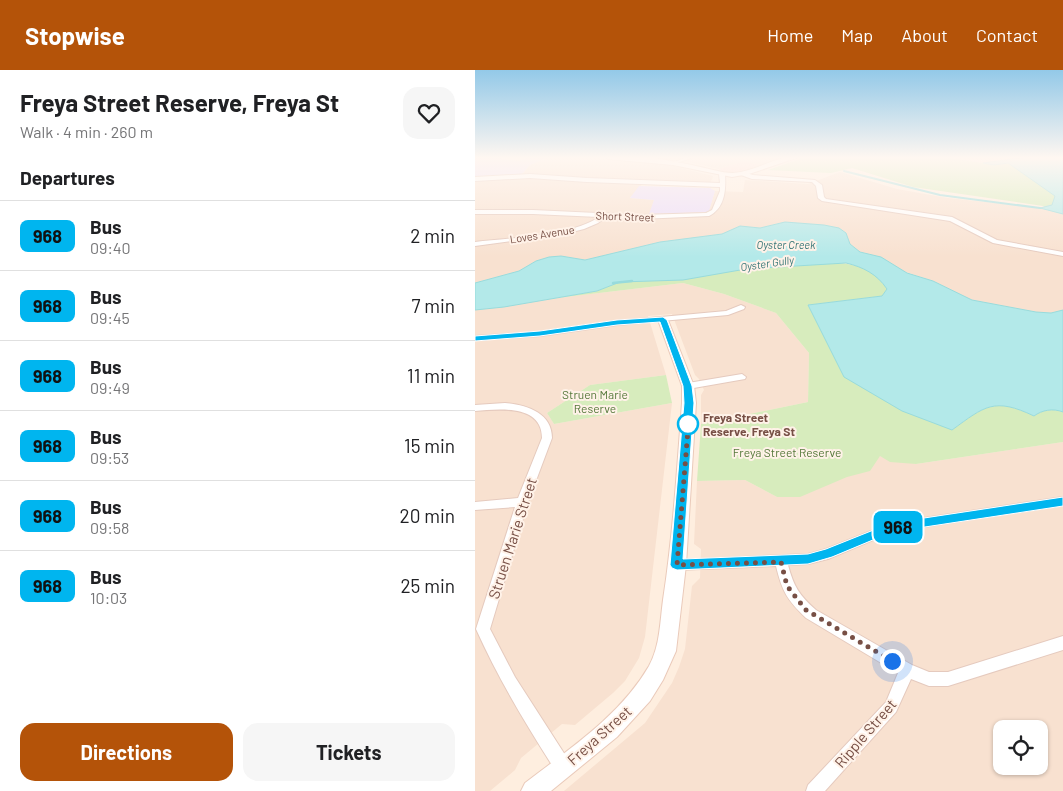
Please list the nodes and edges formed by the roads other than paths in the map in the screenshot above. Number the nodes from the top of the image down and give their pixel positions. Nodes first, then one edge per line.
1 (723, 191) edge
2 (820, 191) edge
3 (475, 212) edge
4 (605, 216) junction
5 (475, 244) edge
6 (1063, 254) edge
7 (741, 307) dead end
8 (663, 320) junction
9 (475, 338) edge
10 (742, 378) dead end
11 (688, 386) junction
12 (475, 408) edge
13 (1063, 501) edge
14 (522, 502) junction
15 (475, 506) edge
16 (781, 562) junction
17 (677, 565) junction
18 (1063, 643) edge
19 (907, 670) junction
20 (563, 767) junction
21 (533, 791) edge
22 (814, 791) edge

1 - 4 street, Short Street
2 - 6 street
3 - 4 street, Short Street
4 - 5 street, Loves Avenue
7 - 8 street
8 - 9 street
8 - 11 street, Freya Street
10 - 11 street
11 - 17 street, Freya Street
12 - 14 street, Struen Marie Street
13 - 16 street
14 - 15 street
14 - 20 street, Struen Marie Street
16 - 17 street
16 - 19 street
17 - 20 street, Freya Street
18 - 19 street
19 - 22 street, Ripple Street
20 - 21 street, Freya Street

